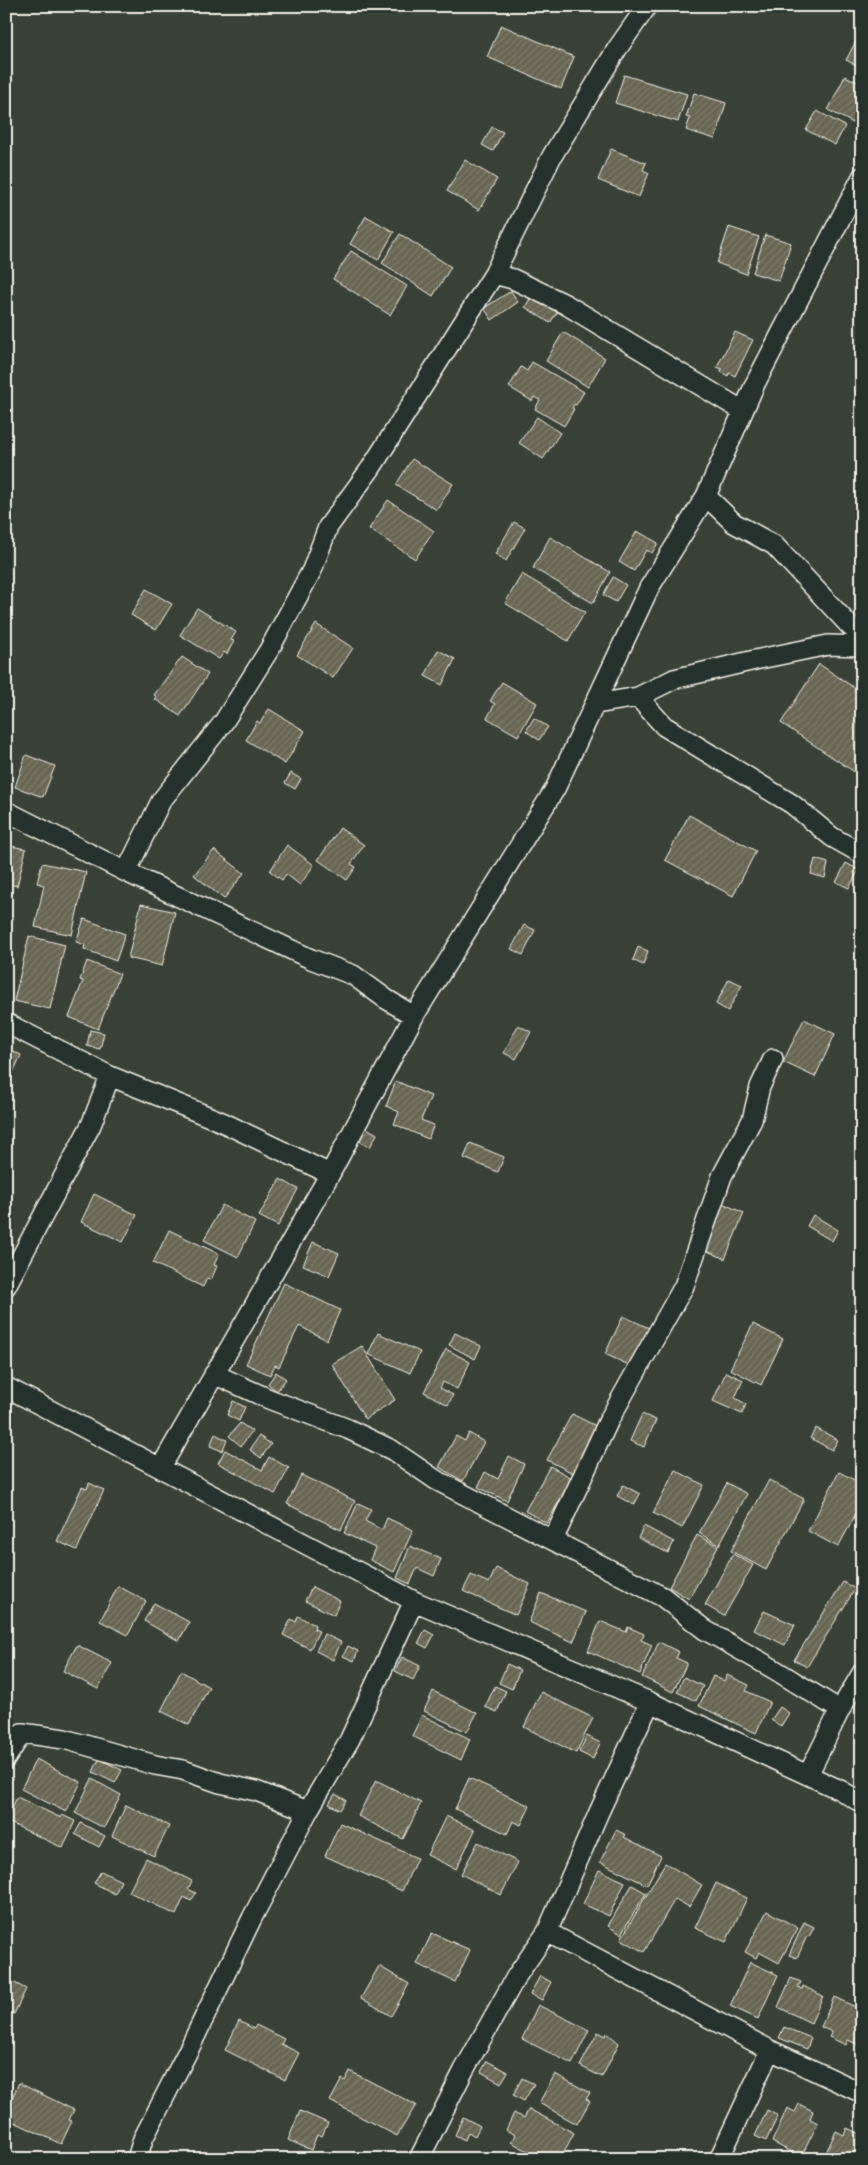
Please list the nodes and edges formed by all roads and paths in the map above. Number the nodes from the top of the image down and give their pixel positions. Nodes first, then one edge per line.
1 (647, 6) edge
2 (862, 177) edge
3 (494, 274) junction
4 (743, 412) junction
5 (706, 496) junction
6 (862, 635) edge
7 (862, 646) edge
8 (638, 697) junction
9 (596, 704) junction
10 (6, 811) edge
11 (862, 854) edge
12 (126, 872) junction
13 (414, 1016) junction
14 (6, 1023) edge
15 (773, 1059) dead end
16 (110, 1076) junction
17 (330, 1174) junction
18 (6, 1286) edge
19 (214, 1374) junction
20 (6, 1388) edge
21 (161, 1467) junction
22 (554, 1540) junction
23 (414, 1601) junction
24 (862, 1673) edge
25 (650, 1702) junction
26 (840, 1710) junction
27 (6, 1758) edge
28 (808, 1776) junction
29 (862, 1803) edge
30 (308, 1811) junction
31 (547, 1932) junction
32 (770, 2050) junction
33 (862, 2092) edge
34 (137, 2159) edge
35 (419, 2159) edge
36 (719, 2159) edge

1 - 3 street
2 - 4 street
3 - 4 street
3 - 12 street
4 - 5 street
5 - 6 street
5 - 9 street
7 - 8 street
8 - 9 street
8 - 11 street
9 - 13 street
10 - 12 street
12 - 13 street
13 - 17 street
14 - 16 street
15 - 22 street
16 - 17 street
16 - 18 street
17 - 19 street
19 - 21 street
19 - 22 street
20 - 21 street
21 - 23 street
22 - 26 street
23 - 25 street
23 - 30 street
24 - 26 street
25 - 28 street
25 - 31 street
26 - 28 street
27 - 30 street
28 - 29 street
30 - 34 street
31 - 32 street
31 - 35 street
32 - 33 street
32 - 36 street

